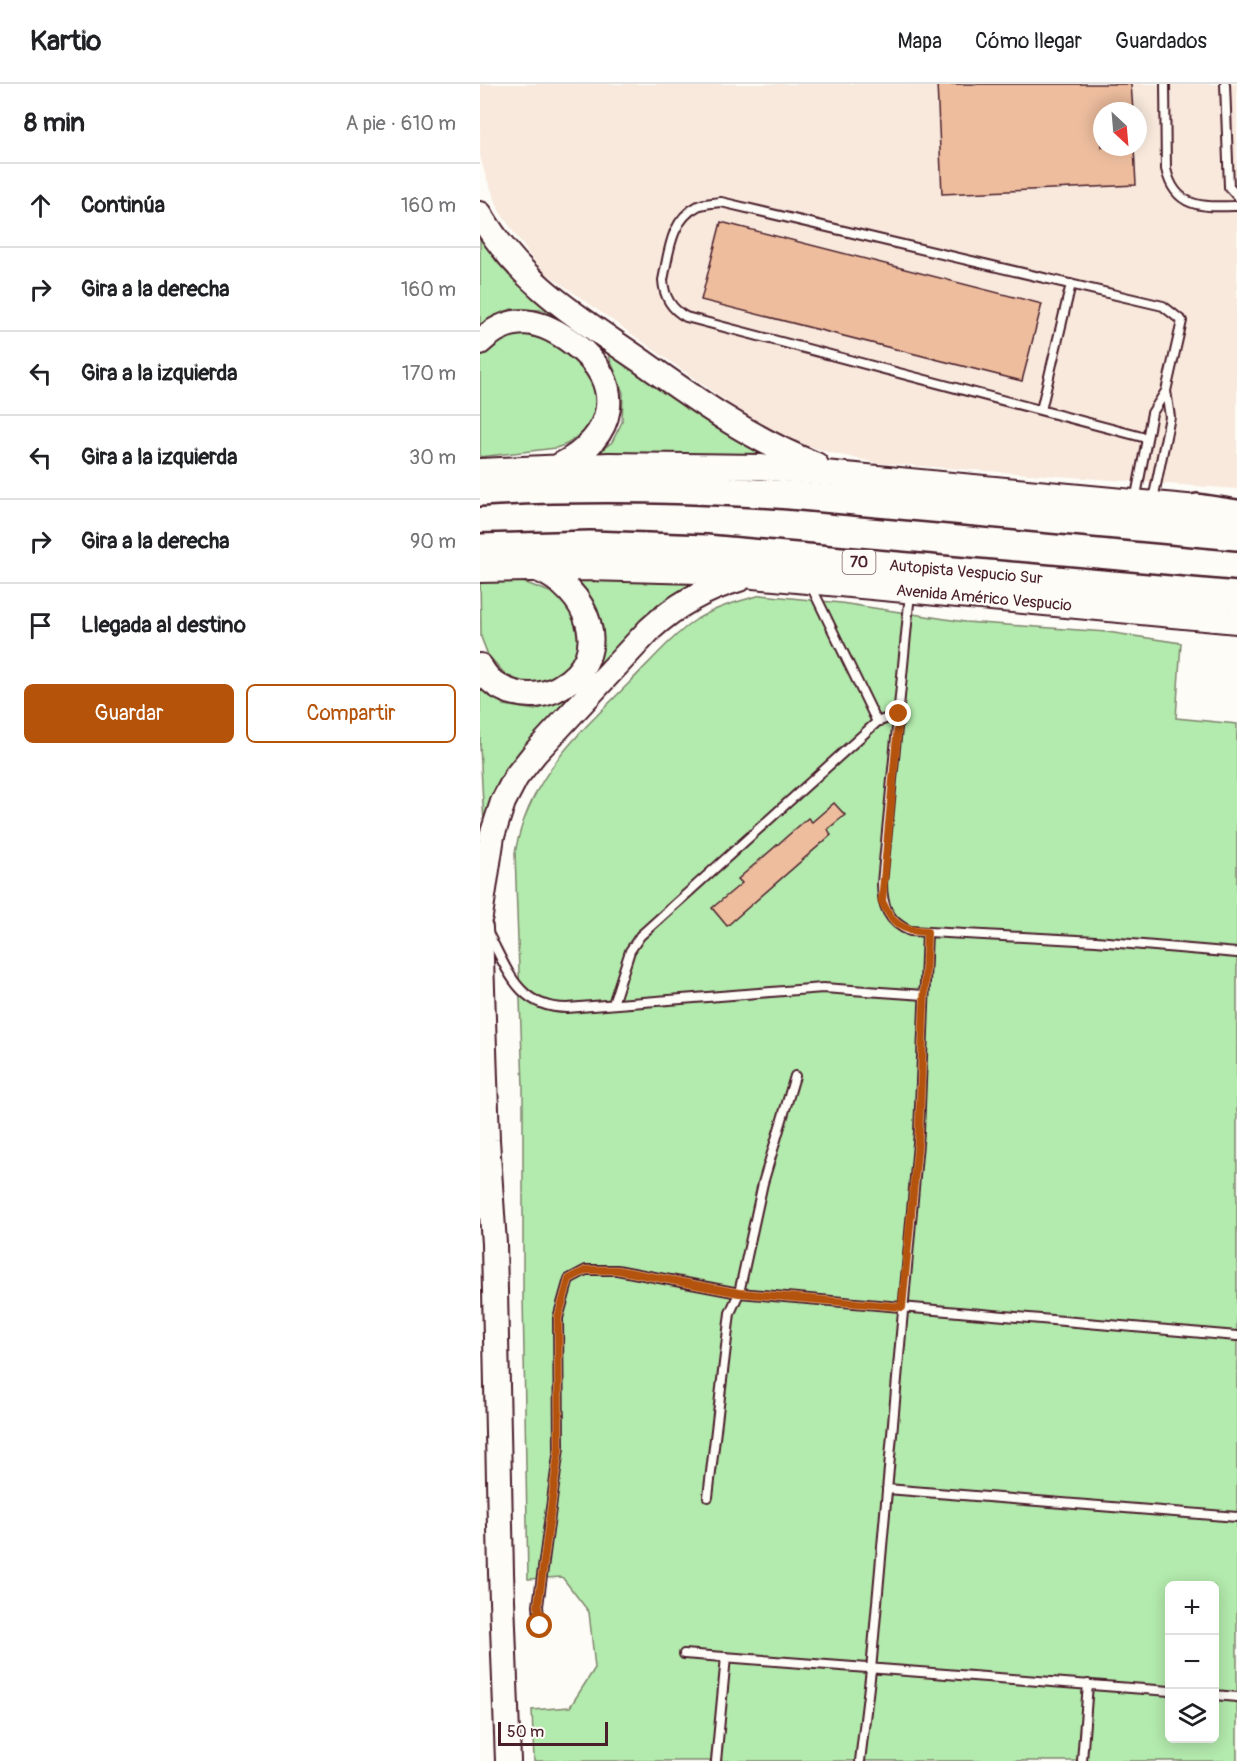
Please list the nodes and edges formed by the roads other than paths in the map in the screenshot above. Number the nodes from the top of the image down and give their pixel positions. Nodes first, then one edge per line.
1 (1164, 84) edge
2 (1226, 84) edge
3 (1237, 196) edge
4 (1237, 206) edge
5 (480, 214) edge
6 (1071, 284) junction
7 (480, 342) edge
8 (1166, 391) junction
9 (1041, 410) junction
10 (1146, 438) junction
11 (557, 466) junction
12 (480, 471) edge
13 (840, 474) junction
14 (480, 492) edge
15 (1144, 503) junction
16 (1197, 508) joint
17 (1237, 514) edge
18 (1237, 536) edge
19 (480, 548) edge
20 (535, 568) junction
21 (480, 570) edge
22 (755, 576) junction
23 (808, 581) junction
24 (911, 590) junction
25 (1237, 596) edge
26 (1237, 621) edge
27 (480, 666) edge
28 (899, 714) junction
29 (877, 722) junction
30 (480, 917) edge
31 (480, 928) edge
32 (927, 932) junction
33 (1237, 953) edge
34 (924, 995) junction
35 (613, 1004) junction
36 (795, 1076) dead end
37 (739, 1293) junction
38 (902, 1307) junction
39 (1237, 1336) edge
40 (887, 1489) junction
41 (708, 1497) dead end
42 (1237, 1517) edge
43 (540, 1626) dead end
44 (684, 1654) dead end
45 (726, 1657) junction
46 (871, 1670) junction
47 (1088, 1684) junction
48 (1165, 1691) edge
49 (1219, 1695) edge
50 (1237, 1697) edge
51 (508, 1761) edge
52 (716, 1761) edge
53 (860, 1761) edge
54 (1082, 1761) edge

1 - 4 lane
2 - 3 lane
5 - 13 main road
6 - 8 lane
6 - 9 lane
6 - 9 lane
7 - 11 main road
8 - 10 lane
8 - 15 lane
9 - 10 lane
10 - 15 lane
11 - 12 main road
11 - 13 main road
13 - 15 main road
14 - 18 highway
15 - 16 main road
16 - 17 highway
19 - 25 highway, Autopista Vespucio Sur / 70
20 - 21 main road, Avenida Américo Vespucio
20 - 22 main road, Avenida Américo Vespucio
20 - 27 main road
22 - 23 main road, Avenida Américo Vespucio
22 - 30 main road
23 - 24 main road, Avenida Américo Vespucio
23 - 29 lane
24 - 26 main road, Avenida Américo Vespucio
24 - 28 lane
28 - 29 lane
28 - 32 lane
29 - 35 lane
30 - 35 lane
31 - 51 main road
32 - 33 lane
32 - 34 lane
34 - 35 lane
34 - 38 lane
36 - 37 lane
37 - 38 lane
37 - 41 lane
37 - 43 lane
38 - 39 lane
38 - 40 lane
40 - 42 lane
40 - 46 lane
44 - 45 lane
45 - 46 lane
45 - 52 lane
46 - 47 lane
46 - 53 lane
47 - 48 lane
47 - 54 lane
49 - 50 lane

